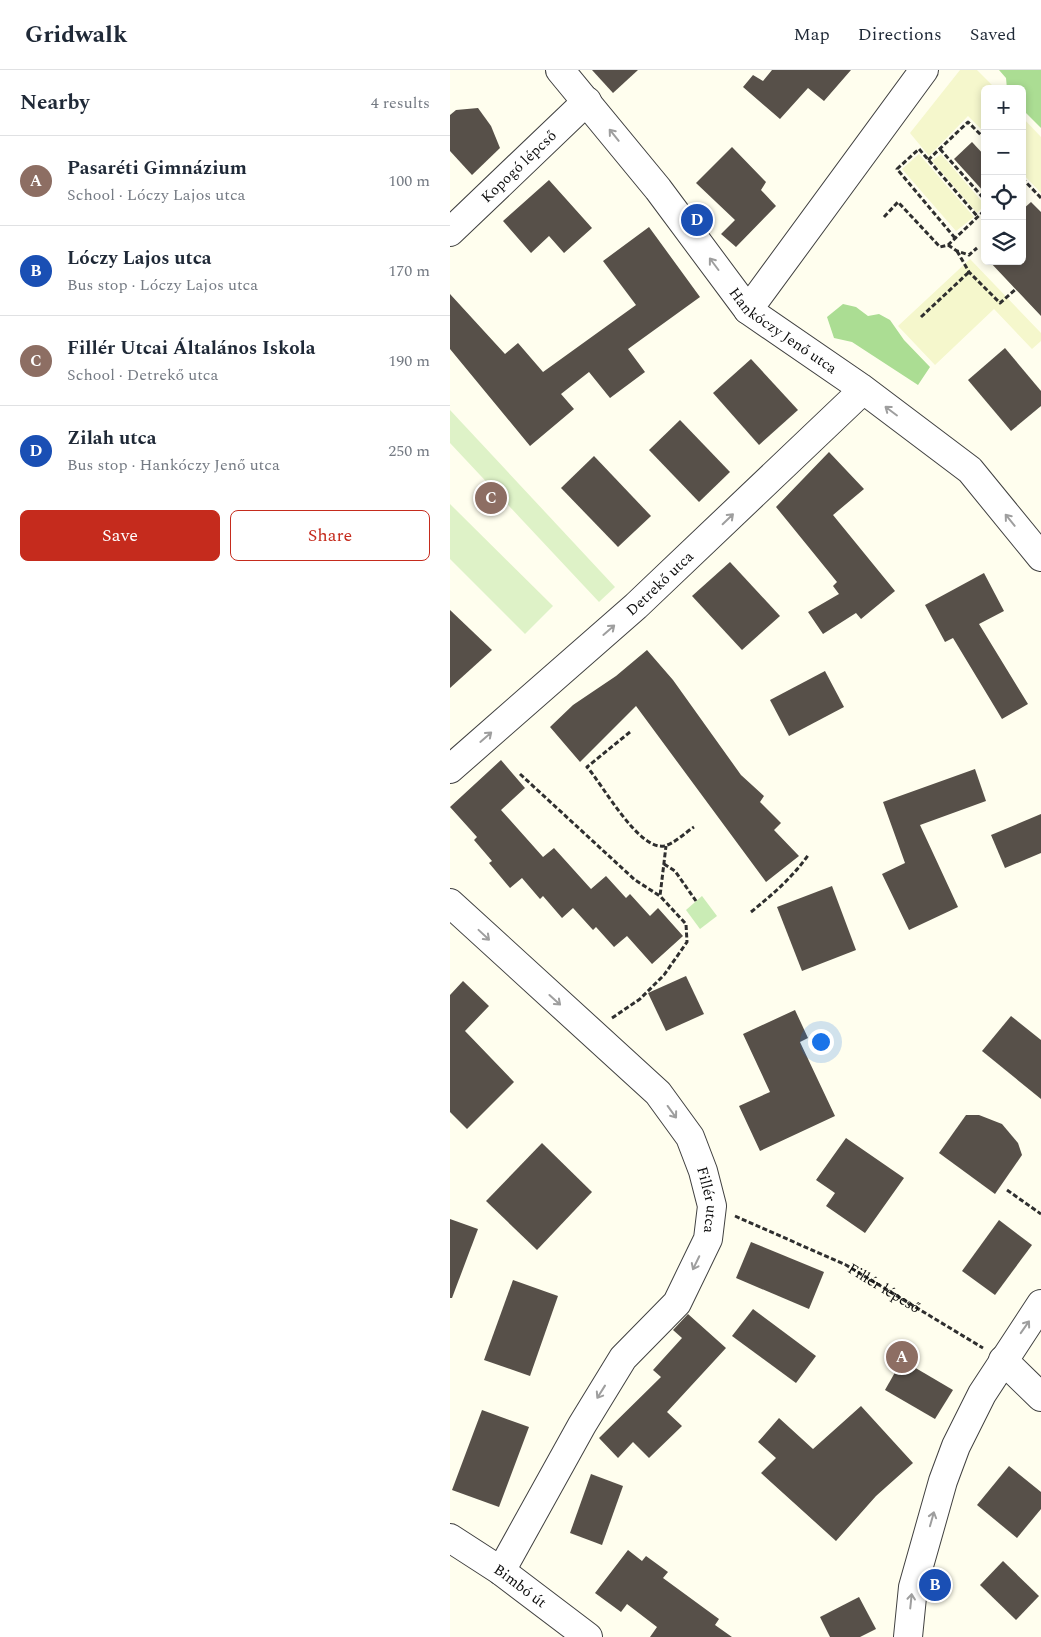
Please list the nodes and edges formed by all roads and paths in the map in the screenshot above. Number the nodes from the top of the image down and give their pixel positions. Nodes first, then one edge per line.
1 (560, 70) edge
2 (924, 70) edge
3 (586, 101) junction
4 (981, 135) edge
5 (940, 149) junction
6 (928, 160) junction
7 (1026, 182) edge
8 (981, 195) edge
9 (1041, 198) edge
10 (981, 214) edge
11 (884, 217) dead end
12 (978, 217) junction
13 (450, 232) edge
14 (955, 238) junction
15 (948, 245) junction
16 (977, 248) dead end
17 (957, 251) junction
18 (969, 272) junction
19 (1016, 289) dead end
20 (748, 310) junction
21 (921, 317) dead end
22 (863, 390) junction
23 (1041, 557) edge
24 (630, 732) dead end
25 (450, 769) edge
26 (520, 774) dead end
27 (694, 827) dead end
28 (666, 846) junction
29 (809, 854) dead end
30 (664, 864) junction
31 (660, 896) junction
32 (696, 901) dead end
33 (450, 903) edge
34 (751, 912) dead end
35 (605, 1024) dead end
36 (1007, 1190) dead end
37 (712, 1206) junction
38 (1041, 1214) edge
39 (1041, 1304) edge
40 (1003, 1360) junction
41 (1041, 1397) edge
42 (450, 1538) edge
43 (501, 1571) junction
44 (588, 1637) edge
45 (908, 1637) edge

1 - 3 street, Hankóczy Jenő utca
2 - 20 street
3 - 13 street, Kopogó lépcső
20 -> 3 street, Hankóczy Jenő utca
4 - 5 path
5 - 6 path
5 - 8 path
6 - 12 path
6 - 14 path
7 - 9 path
10 - 12 path
11 - 15 path
12 - 14 path
14 - 15 path
15 - 17 path
16 - 17 path
17 - 18 path
18 - 19 path
18 - 21 path
20 - 22 street, Hankóczy Jenő utca
23 -> 22 street, Hankóczy Jenő utca
25 -> 22 street, Detrekő utca
24 - 28 path
26 - 31 path
27 - 28 path
28 - 30 path
29 - 34 path
30 - 31 path
30 - 32 path
31 - 35 path
33 -> 37 street, Fillér utca
36 - 38 path
37 - 40 path, Fillér lépcső
37 -> 43 street, Fillér utca
40 -> 39 street
40 - 41 street
45 -> 40 street
42 - 43 street, Bimbó út
43 - 44 street, Bimbó út

